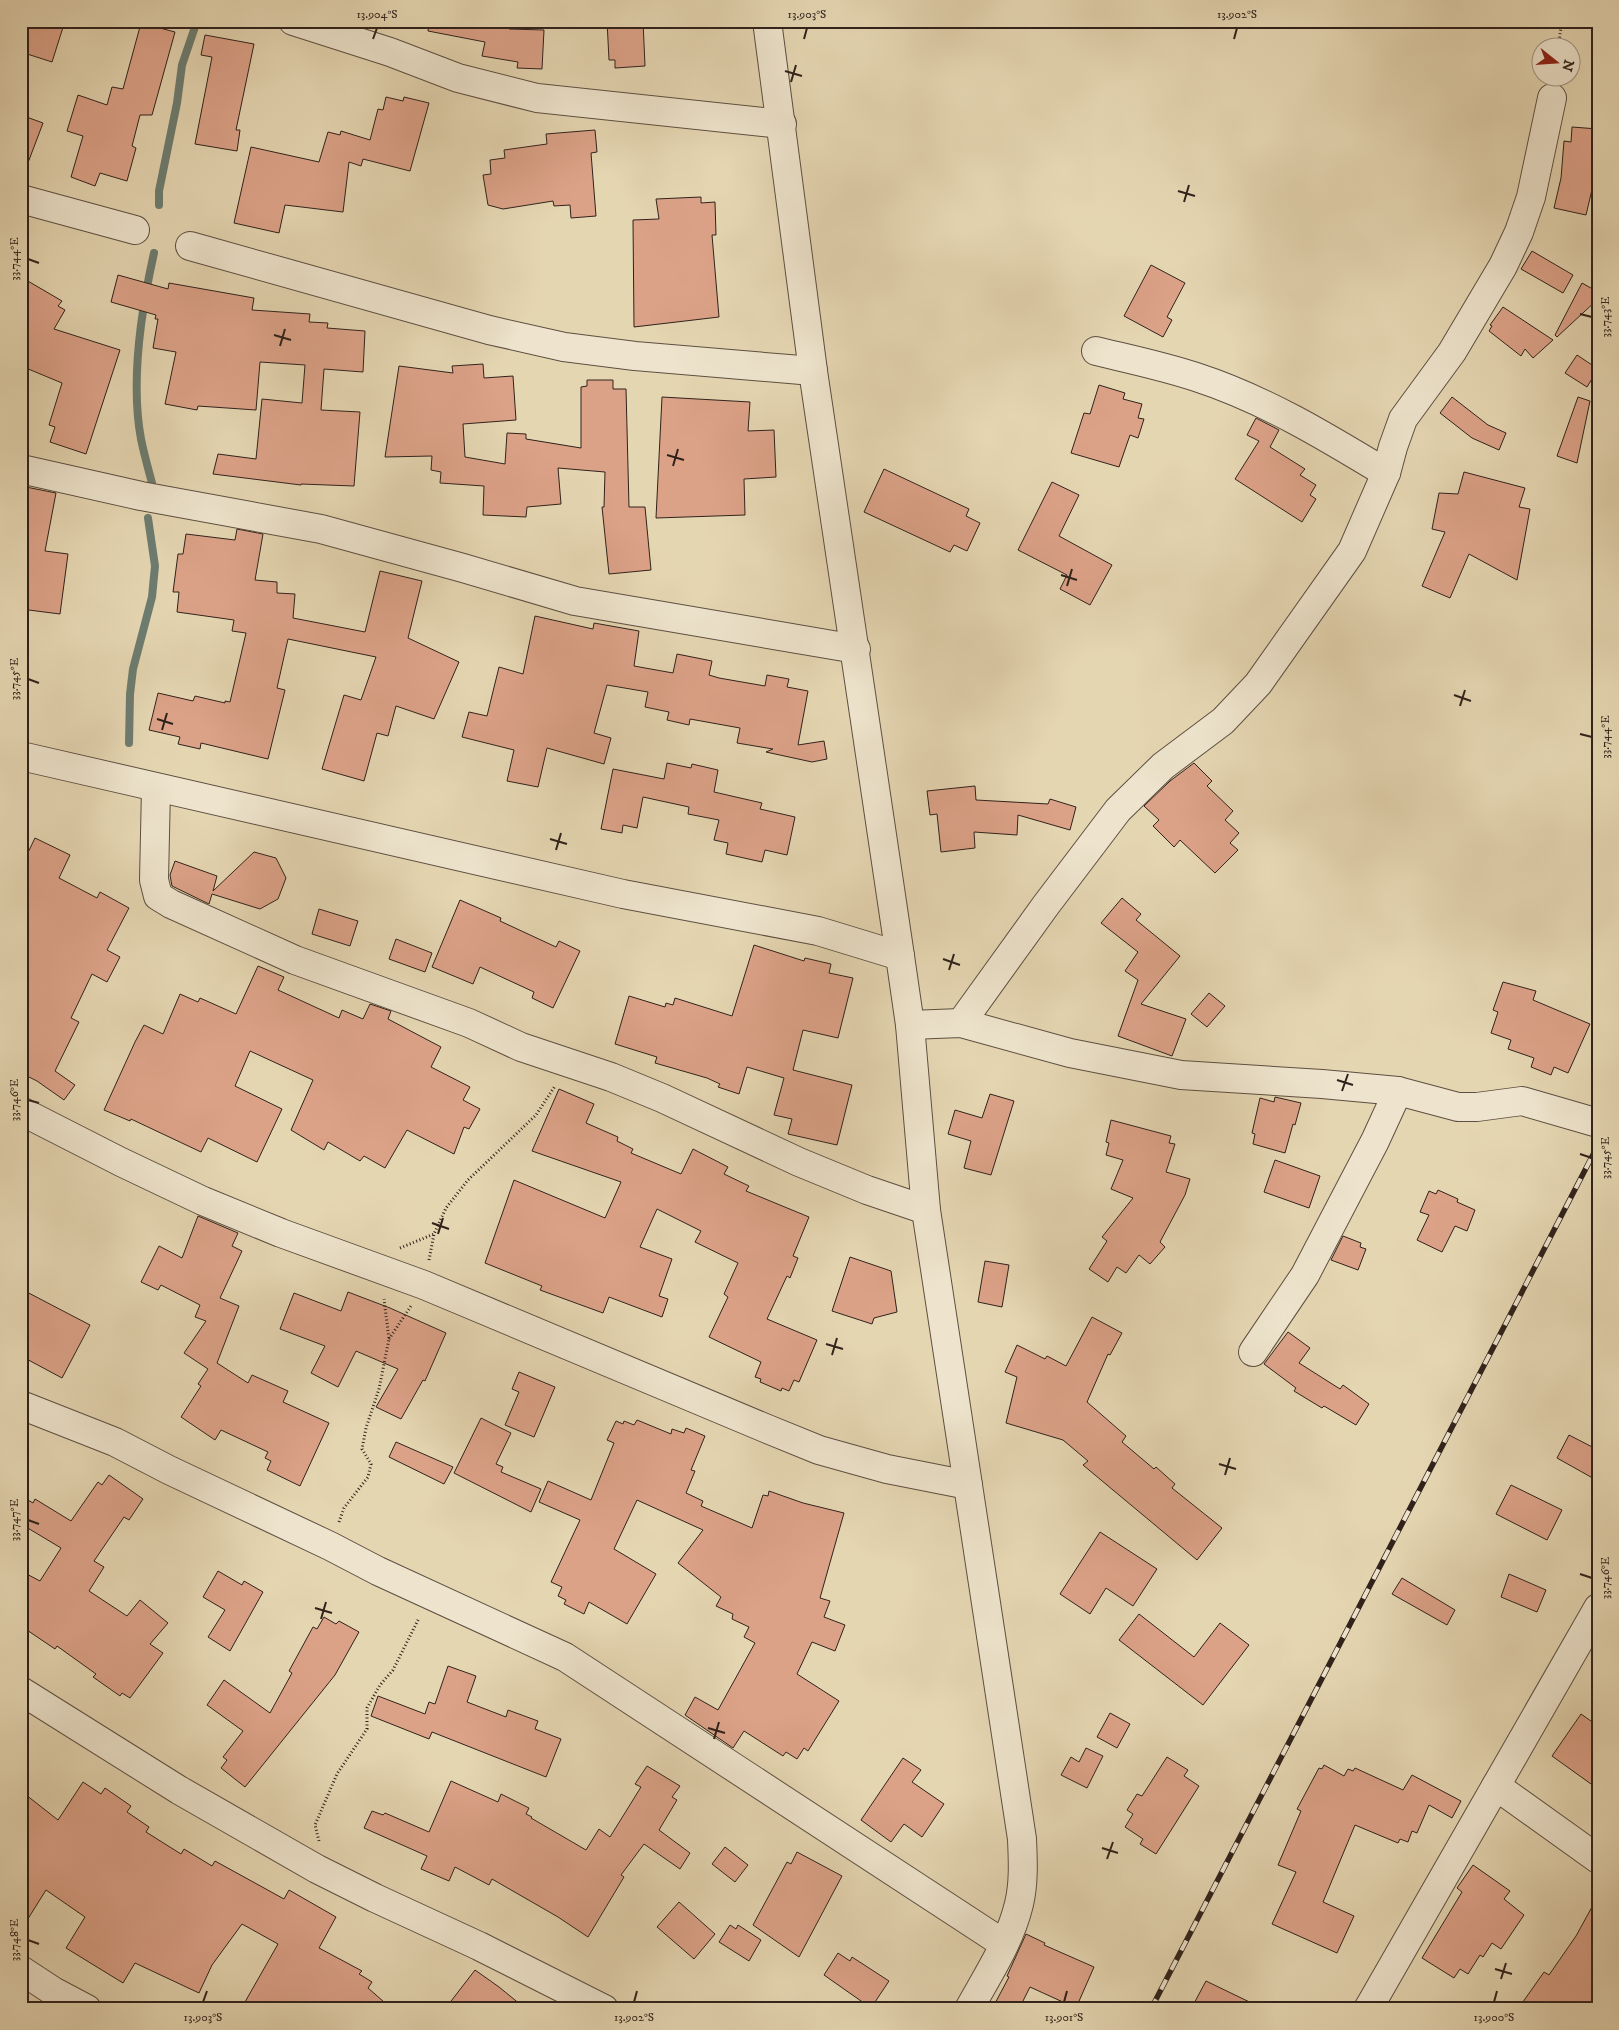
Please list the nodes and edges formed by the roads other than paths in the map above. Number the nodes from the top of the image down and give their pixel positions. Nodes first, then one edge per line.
1 (293, 21) edge
2 (767, 21) edge
3 (1552, 98) dead end
4 (782, 124) junction
5 (21, 199) edge
6 (135, 230) dead end
7 (190, 246) dead end
8 (1096, 351) dead end
9 (813, 370) junction
10 (21, 469) edge
11 (1386, 473) junction
12 (856, 649) junction
13 (21, 756) edge
14 (156, 788) junction
15 (900, 956) junction
16 (962, 1023) junction
17 (910, 1025) junction
18 (1398, 1091) junction
19 (21, 1111) edge
20 (1598, 1123) edge
21 (926, 1210) junction
22 (1254, 1352) dead end
23 (21, 1405) edge
24 (968, 1485) junction
25 (1598, 1608) edge
26 (21, 1691) edge
27 (1496, 1786) junction
28 (1598, 1859) edge
29 (1004, 1944) junction
30 (21, 1970) edge
31 (1378, 2005) edge
32 (87, 2009) edge
33 (604, 2009) edge
34 (969, 2009) edge

1 - 4 street
2 - 4 street
3 - 11 street
4 - 9 street
5 - 6 street
7 - 9 street
8 - 11 street
9 - 12 street
10 - 12 street
11 - 16 street
12 - 15 street
13 - 14 street
14 - 15 street
14 - 21 street
15 - 17 street
16 - 17 street
16 - 18 street
17 - 21 street
18 - 20 street
18 - 22 street
19 - 24 street
21 - 24 street
23 - 29 street
24 - 29 street
25 - 27 street
26 - 33 street
27 - 28 street
27 - 31 street
29 - 34 street
30 - 32 street

